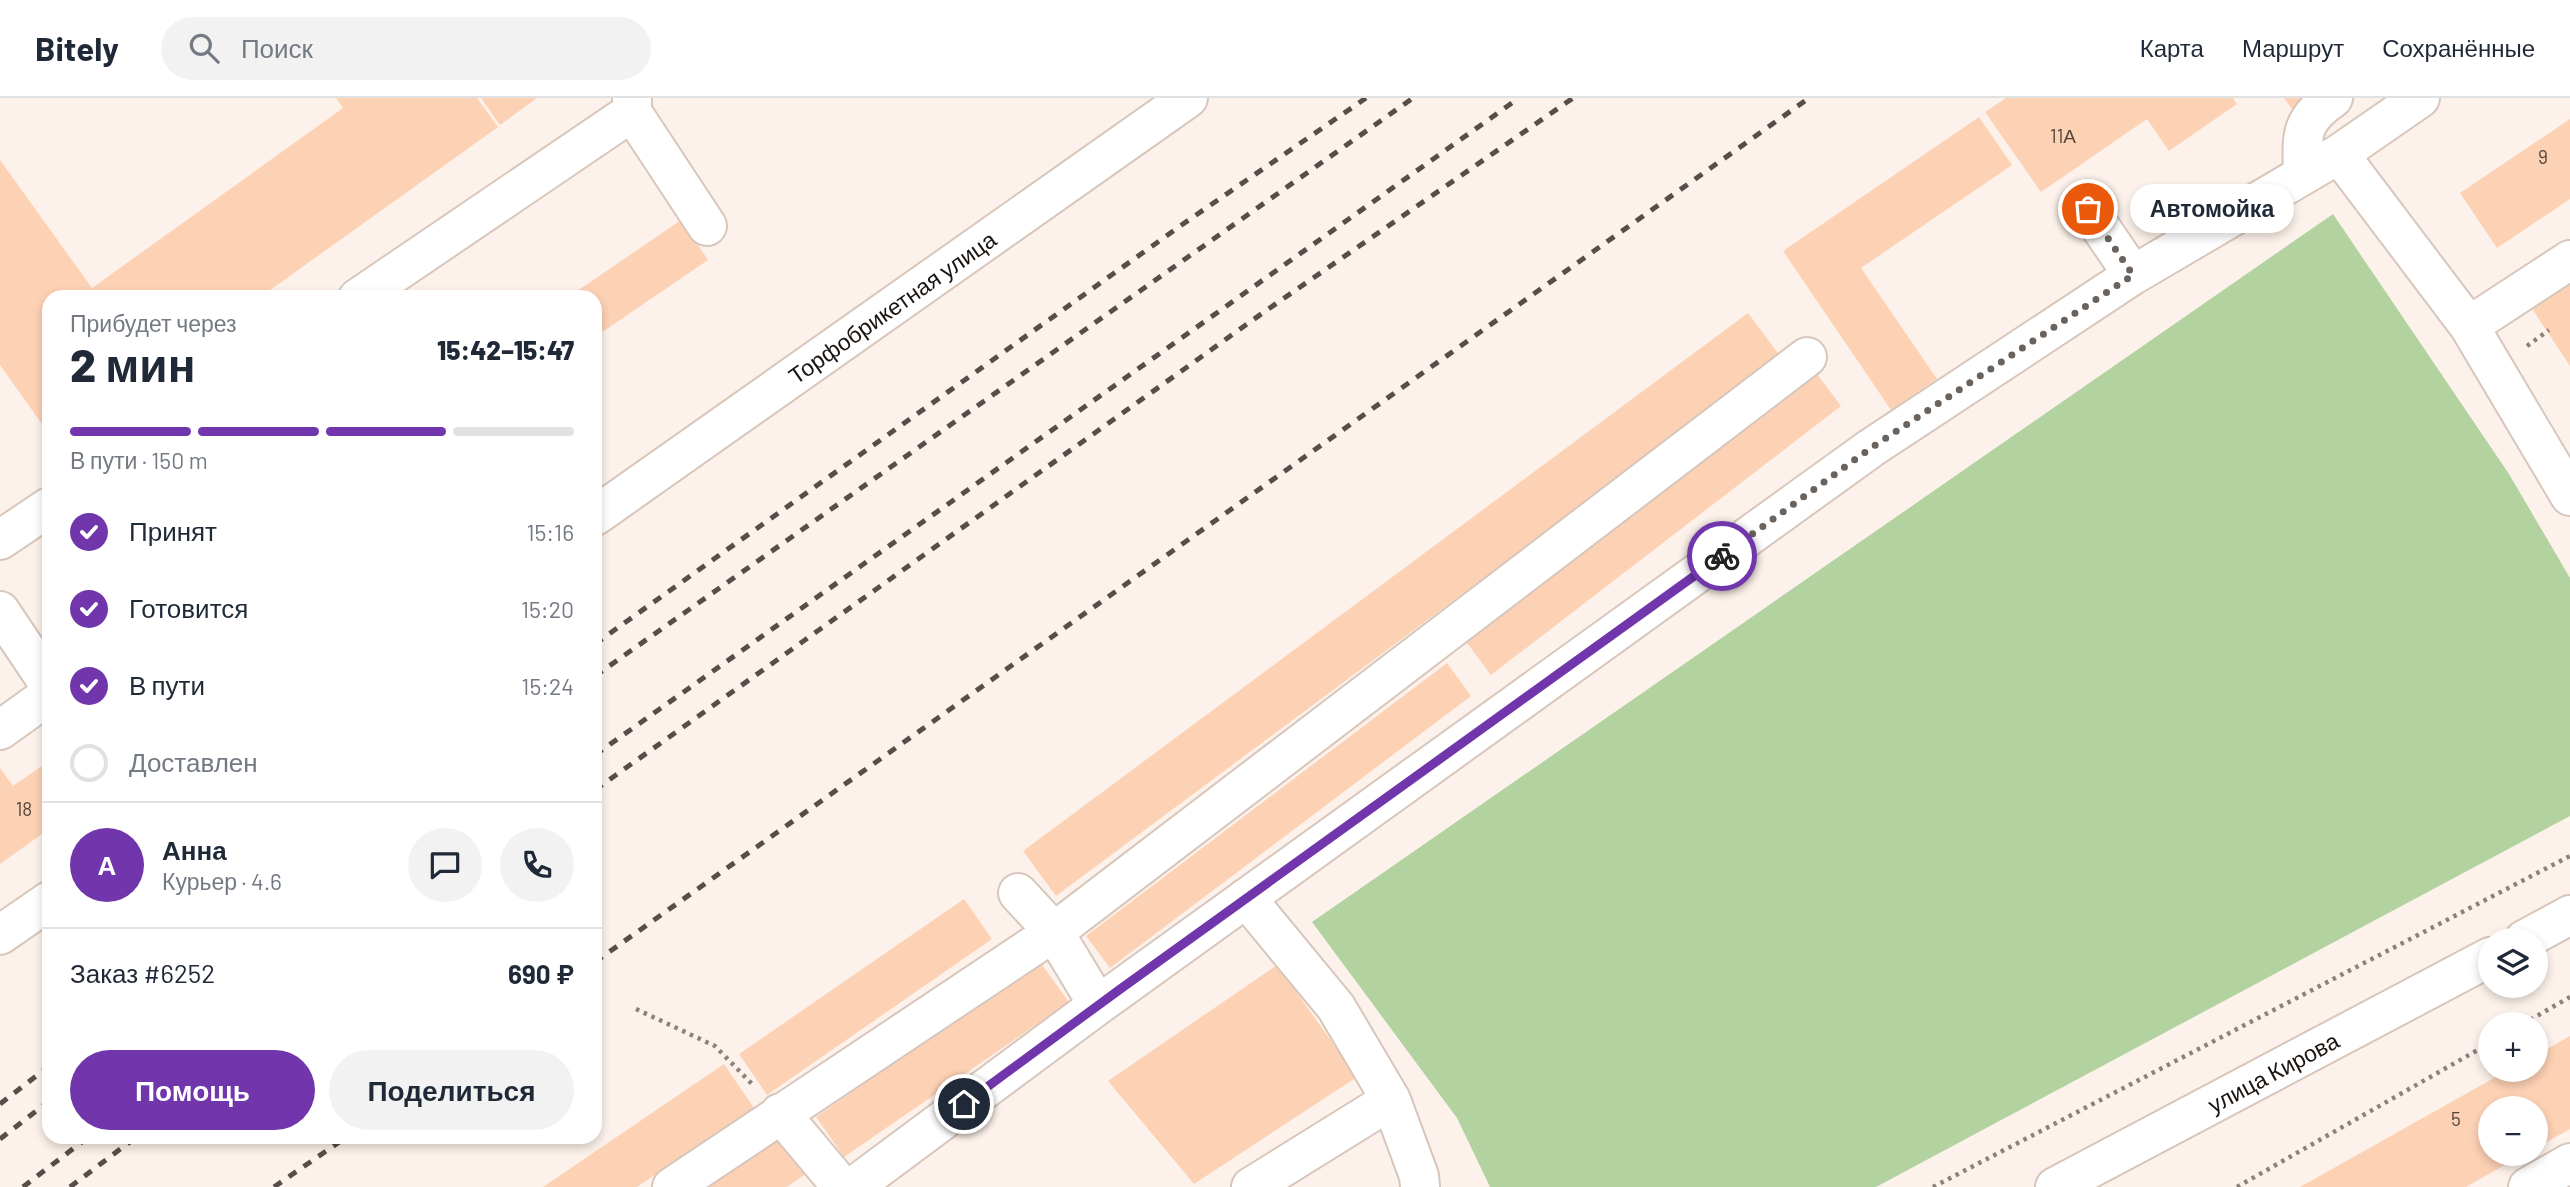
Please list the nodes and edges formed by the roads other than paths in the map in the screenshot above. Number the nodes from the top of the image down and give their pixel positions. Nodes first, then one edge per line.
1 (1188, 98) edge
2 (2333, 98) edge
3 (2420, 98) edge
4 (632, 105) edge
5 (2339, 153) junction
6 (2303, 176) junction
7 (2088, 209) dead end
8 (707, 226) dead end
9 (2570, 260) edge
10 (2133, 275) junction
11 (369, 290) edge
12 (2469, 326) junction
13 (1807, 357) dead end
14 (2570, 496) edge
15 (602, 511) edge
16 (42, 512) edge
17 (0, 540) edge
18 (0, 611) edge
19 (42, 674) edge
20 (42, 700) edge
21 (0, 730) edge
22 (1018, 893) dead end
23 (1245, 898) junction
24 (42, 906) edge
25 (2570, 915) edge
26 (2546, 928) edge
27 (1054, 932) junction
28 (0, 935) edge
29 (2478, 963) edge
30 (1098, 1005) junction
31 (1391, 1100) junction
32 (780, 1114) junction
33 (2570, 1163) edge
34 (672, 1187) edge
35 (842, 1187) edge
36 (853, 1187) edge
37 (1251, 1187) edge
38 (1420, 1187) edge
39 (2055, 1187) edge
40 (2528, 1187) edge

1 - 15 street, Торфобрикетная улица
2 - 6 street
3 - 5 street
4 - 8 street
4 - 11 street
5 - 6 street
5 - 12 street
6 - 10 street
7 - 10 street
9 - 12 street
10 - 23 street
12 - 14 street
13 - 27 street
16 - 17 street
18 - 19 street
20 - 21 street
22 - 27 street
23 - 30 street
23 - 31 street
24 - 28 street
25 - 26 street
27 - 30 street
27 - 32 street
29 - 39 street, улица Кирова
30 - 36 street
31 - 37 street
31 - 38 street
32 - 34 street
32 - 35 street
33 - 40 street

